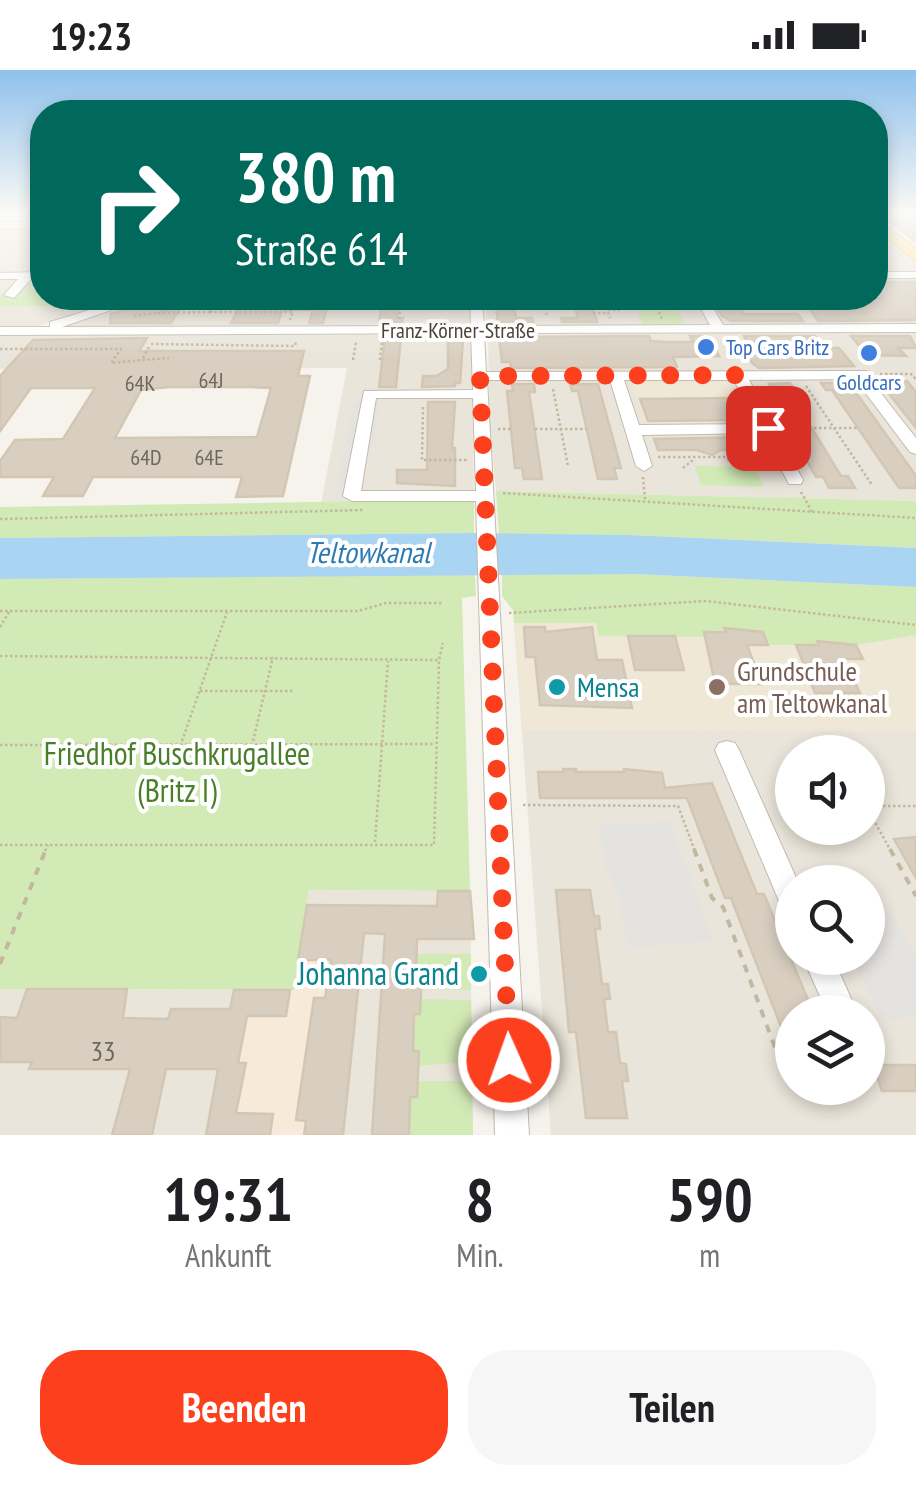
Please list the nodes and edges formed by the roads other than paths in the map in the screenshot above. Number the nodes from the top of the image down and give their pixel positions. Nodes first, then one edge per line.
1 (916, 274) edge
2 (28, 275) joint
3 (888, 275) edge
4 (0, 276) edge
5 (10, 295) dead end
6 (104, 310) edge
7 (477, 310) edge
8 (708, 310) edge
9 (916, 328) edge
10 (719, 329) junction
11 (45, 330) junction
12 (479, 330) junction
13 (0, 331) edge
14 (739, 375) junction
15 (616, 376) junction
16 (481, 385) junction
17 (768, 428) junction
18 (633, 430) junction
19 (916, 449) edge
20 (643, 462) road end
21 (795, 480) road end
22 (491, 494) junction
23 (727, 750) dead end
24 (777, 865) edge
25 (512, 1135) edge

1 - 3 street
2 - 4 street
2 - 5 street
6 - 11 street
7 - 12 street
8 - 10 street
9 - 10 street, Franz-Körner-Straße
10 - 12 street, Franz-Körner-Straße
11 - 12 street, Franz-Körner-Straße
11 - 13 street, Franz-Körner-Straße
12 - 16 street
14 - 15 street
14 - 17 street
14 - 19 street
15 - 16 street
15 - 18 street
16 - 22 street
16 - 22 street
17 - 18 street
17 - 21 street
18 - 20 street
22 - 25 street
23 - 24 street

